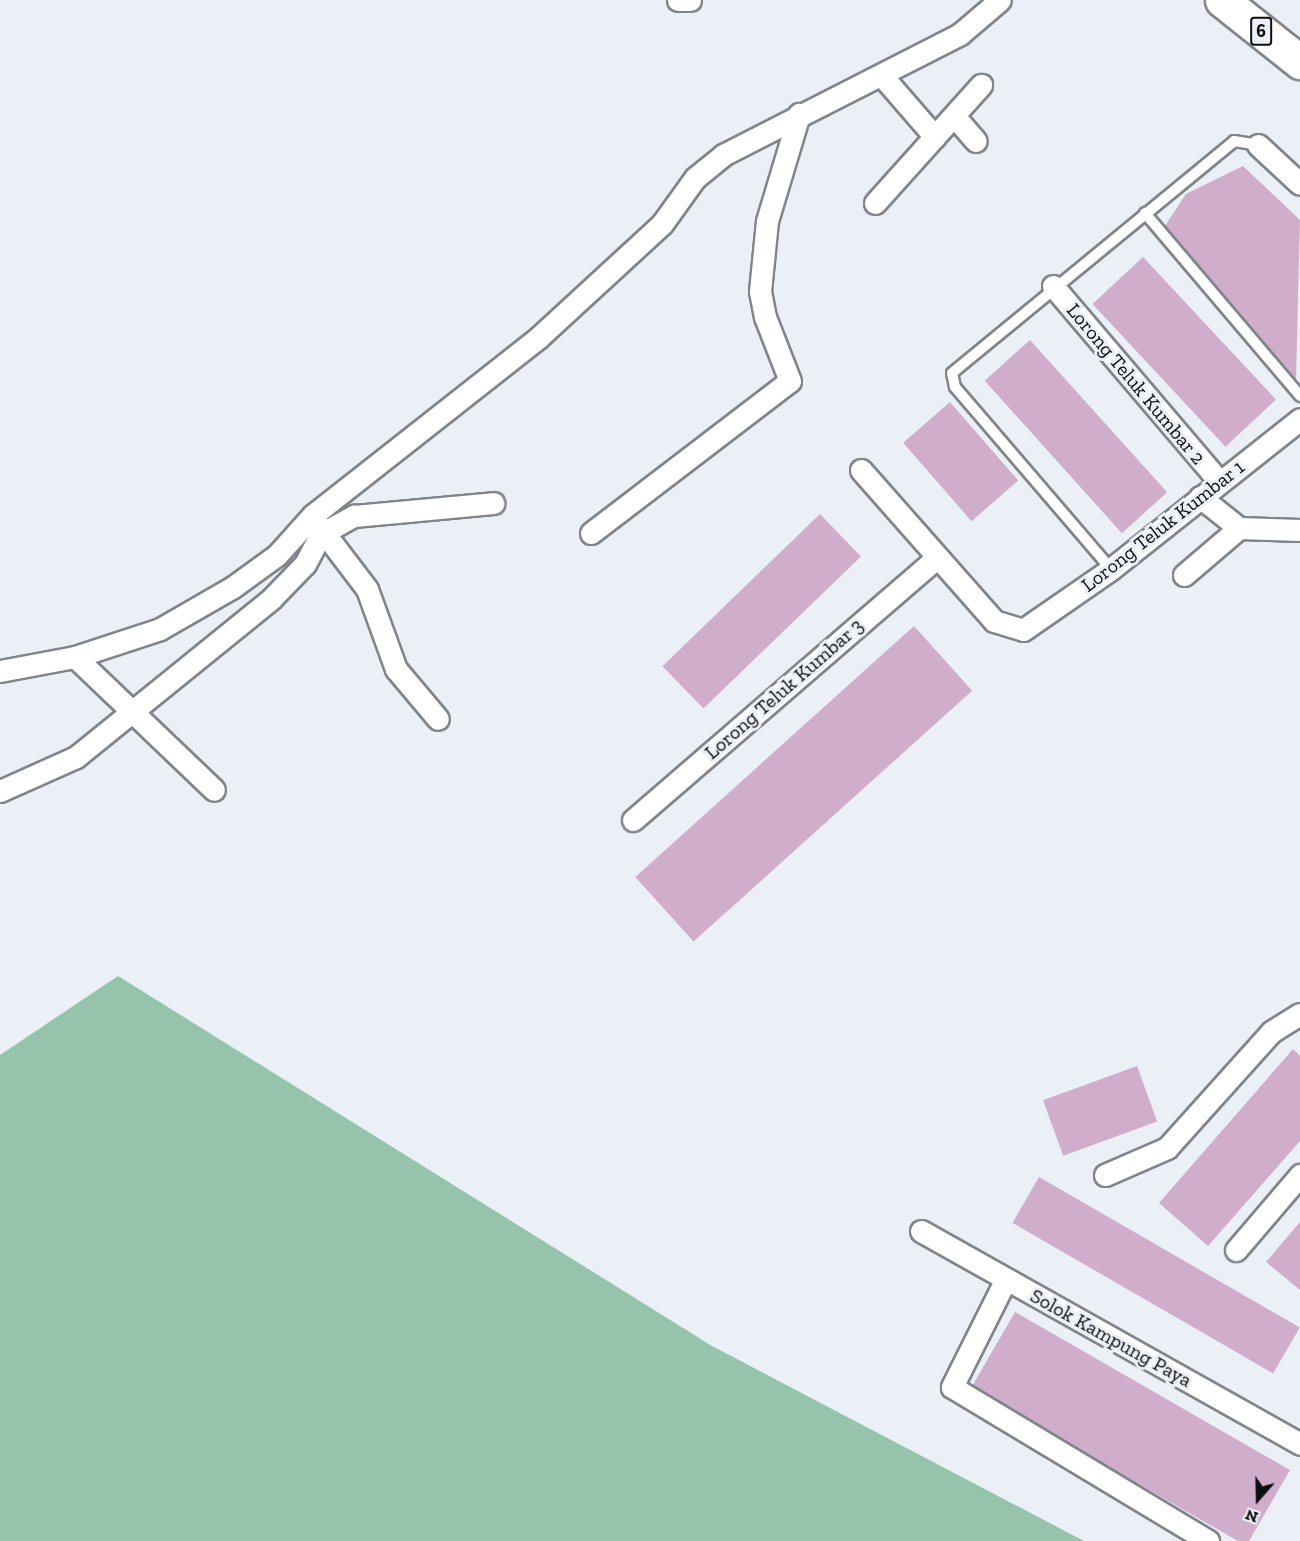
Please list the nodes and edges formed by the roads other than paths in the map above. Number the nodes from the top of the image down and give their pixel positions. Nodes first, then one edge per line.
1 (678, 0) edge
2 (690, 0) edge
3 (1000, 0) edge
4 (1222, 0) edge
5 (1300, 62) edge
6 (883, 77) junction
7 (981, 85) dead end
8 (799, 114) junction
9 (954, 116) junction
10 (935, 137) junction
11 (976, 141) dead end
12 (1258, 145) joint
13 (1300, 184) edge
14 (875, 203) dead end
15 (1145, 213) junction
16 (1053, 286) junction
17 (1300, 396) edge
18 (1300, 419) edge
19 (861, 470) dead end
20 (1219, 481) junction
21 (1200, 497) junction
22 (493, 503) dead end
23 (317, 524) junction
24 (1239, 528) junction
25 (1300, 530) edge
26 (591, 533) dead end
27 (935, 559) junction
28 (1111, 569) junction
29 (1184, 575) dead end
30 (75, 657) junction
31 (0, 671) edge
32 (127, 711) junction
33 (438, 720) dead end
34 (214, 790) dead end
35 (0, 791) edge
36 (633, 820) dead end
37 (1300, 1014) edge
38 (1105, 1175) dead end
39 (1300, 1175) edge
40 (921, 1231) dead end
41 (1236, 1250) dead end
42 (1006, 1279) junction
43 (1300, 1444) edge
44 (1208, 1541) edge

1 - 2 street
3 - 6 street
4 - 5 main road, 6
6 - 8 street
6 - 10 street
7 - 9 street
8 - 23 street
8 - 26 street
9 - 10 street
9 - 11 street
10 - 14 street
12 - 13 street
12 - 15 lane
15 - 16 lane
15 - 17 lane
16 - 20 street, Lorong Teluk Kumbar 2
16 - 28 lane
18 - 20 street, Lorong Teluk Kumbar 1
19 - 27 street
20 - 21 street, Lorong Teluk Kumbar 1
21 - 24 street
21 - 28 street, Lorong Teluk Kumbar 1
22 - 23 street
23 - 30 street
23 - 32 street
23 - 33 street
24 - 25 street
24 - 29 street
27 - 28 street, Lorong Teluk Kumbar 1
27 - 36 street, Lorong Teluk Kumbar 3
30 - 31 street
30 - 32 street
32 - 34 street
32 - 35 street
37 - 38 street
39 - 41 street
40 - 42 street, Solok Kampung Paya
42 - 43 street, Solok Kampung Paya
42 - 44 street

